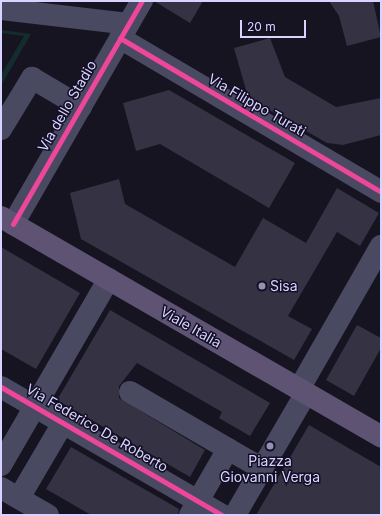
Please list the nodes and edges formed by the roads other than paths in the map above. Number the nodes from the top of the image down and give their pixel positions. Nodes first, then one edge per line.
1 (142, 1) edge
2 (1, 9) edge
3 (124, 31) junction
4 (81, 107) junction
5 (1, 129) edge
6 (381, 192) edge
7 (7, 220) edge
8 (381, 246) edge
9 (109, 279) junction
10 (1, 387) edge
11 (302, 391) junction
12 (130, 392) dead end
13 (35, 406) junction
14 (63, 423) junction
15 (381, 436) edge
16 (228, 449) junction
17 (1, 465) edge
18 (262, 469) junction
19 (10, 493) edge
20 (190, 502) edge
21 (48, 515) edge
22 (222, 515) edge
23 (235, 515) edge

1 - 3 street, Via dello Stadio
2 - 3 street
3 - 4 street, Via dello Stadio
3 - 6 street, Via Filippo Turati
4 - 5 street
4 - 7 street, Via dello Stadio
7 - 9 main road, Viale Italia
8 - 11 street
9 - 11 main road, Viale Italia
9 - 13 street
10 - 13 street, Via Federico De Roberto
11 - 15 main road, Viale Italia
11 - 18 street
12 - 16 street
13 - 14 street, Via Federico De Roberto
13 - 17 street
14 - 19 street
14 - 20 street, Via Federico De Roberto
16 - 18 street
16 - 20 street
18 - 23 street
19 - 21 street
20 - 22 street, Via Federico De Roberto

